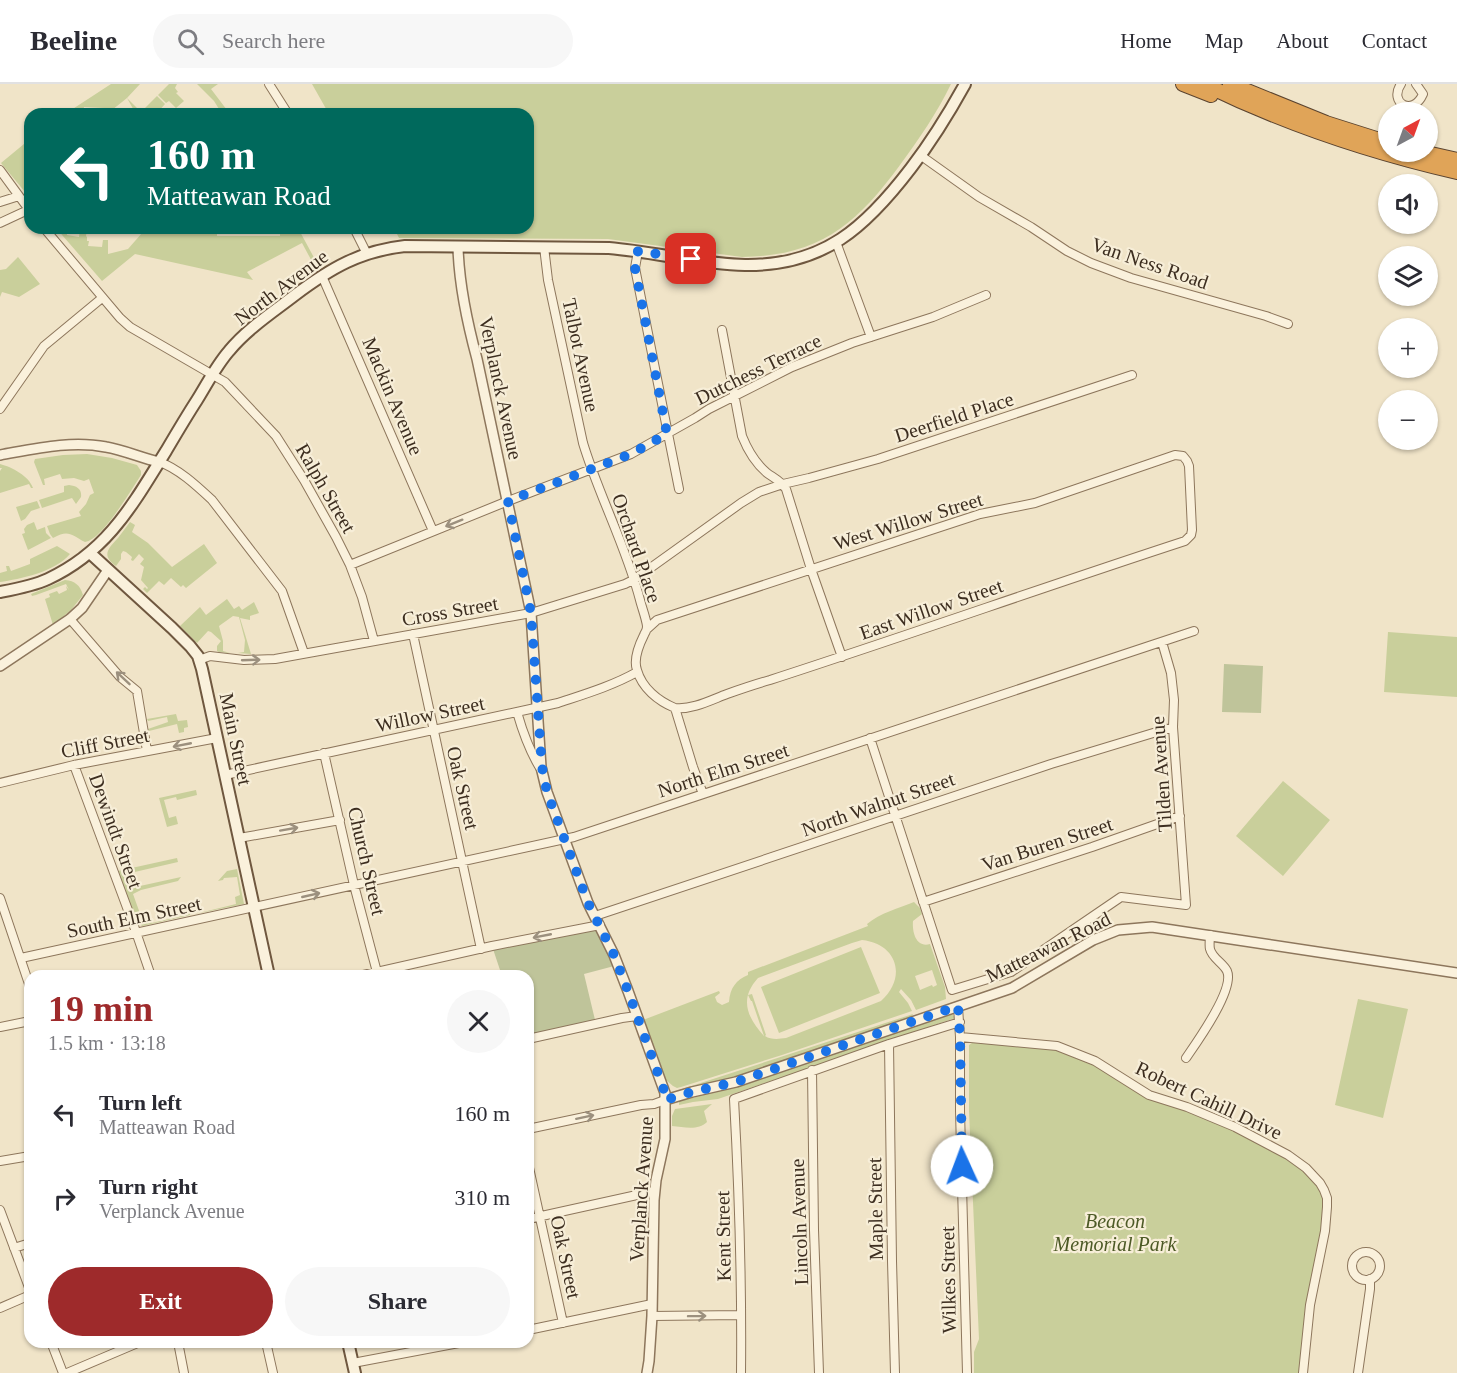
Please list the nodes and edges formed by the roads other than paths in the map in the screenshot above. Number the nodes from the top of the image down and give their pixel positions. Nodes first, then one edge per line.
1 (269, 84) edge
2 (965, 84) edge
3 (1183, 84) edge
4 (1204, 84) edge
5 (1230, 84) edge
6 (1243, 84) edge
7 (1401, 84) edge
8 (1416, 84) edge
9 (284, 108) edge
10 (1291, 110) junction
11 (1321, 133) junction
12 (1378, 140) edge
13 (920, 155) junction
14 (1438, 156) edge
15 (1457, 160) edge
16 (0, 170) edge
17 (1457, 172) edge
18 (18, 196) junction
19 (0, 202) edge
20 (24, 204) edge
21 (24, 212) edge
22 (0, 223) edge
23 (49, 234) edge
24 (357, 234) edge
25 (836, 242) junction
26 (458, 247) junction
27 (544, 247) junction
28 (638, 251) junction
29 (367, 254) junction
30 (322, 276) junction
31 (986, 295) dead end
32 (102, 298) junction
33 (1288, 324) dead end
34 (722, 330) dead end
35 (871, 337) junction
36 (212, 375) junction
37 (1132, 375) dead end
38 (734, 397) junction
39 (0, 409) edge
40 (667, 434) junction
41 (0, 455) edge
42 (159, 462) junction
43 (591, 470) junction
44 (783, 484) junction
45 (679, 489) dead end
46 (508, 501) junction
47 (1192, 530) joint
48 (433, 531) junction
49 (90, 553) junction
50 (350, 565) junction
51 (812, 569) junction
52 (108, 570) junction
53 (635, 579) junction
54 (0, 592) edge
55 (531, 613) junction
56 (70, 619) junction
57 (647, 629) junction
58 (1194, 631) dead end
59 (413, 634) junction
60 (374, 641) junction
61 (1162, 642) junction
62 (304, 653) junction
63 (843, 657) junction
64 (199, 660) junction
65 (0, 666) edge
66 (637, 672) junction
67 (538, 707) junction
68 (675, 708) junction
69 (517, 712) junction
70 (1173, 727) junction
71 (434, 730) junction
72 (217, 738) junction
73 (870, 738) junction
74 (147, 751) junction
75 (324, 753) junction
76 (74, 765) junction
77 (543, 773) junction
78 (225, 775) junction
79 (0, 783) edge
80 (704, 794) junction
81 (895, 816) junction
82 (1180, 816) junction
83 (340, 820) junction
84 (239, 838) junction
85 (564, 840) junction
86 (463, 861) junction
87 (354, 885) junction
88 (0, 898) edge
89 (923, 902) junction
90 (254, 908) junction
91 (595, 915) junction
92 (600, 925) junction
93 (136, 933) junction
94 (1210, 935) junction
95 (481, 949) junction
96 (21, 958) junction
97 (25, 970) edge
98 (149, 970) edge
99 (268, 970) edge
100 (377, 970) edge
101 (394, 970) edge
102 (1457, 973) edge
103 (958, 1006) junction
104 (637, 1016) junction
105 (24, 1022) edge
106 (960, 1022) junction
107 (0, 1027) edge
108 (960, 1037) junction
109 (534, 1038) edge
110 (889, 1044) junction
111 (1186, 1058) dead end
112 (812, 1070) junction
113 (665, 1100) junction
114 (534, 1128) edge
115 (24, 1157) edge
116 (0, 1161) edge
117 (534, 1190) edge
118 (655, 1191) junction
119 (0, 1210) edge
120 (540, 1216) junction
121 (534, 1218) edge
122 (3, 1227) edge
123 (24, 1245) edge
124 (14, 1248) junction
125 (24, 1274) edge
126 (1370, 1279) dead end
127 (24, 1298) edge
128 (652, 1304) junction
129 (0, 1308) edge
130 (741, 1315) junction
131 (652, 1316) junction
132 (563, 1323) junction
133 (534, 1329) edge
134 (54, 1348) edge
135 (125, 1348) edge
136 (179, 1348) edge
137 (267, 1348) edge
138 (349, 1348) edge
139 (438, 1348) edge
140 (354, 1368) edge
141 (65, 1373) edge
142 (184, 1373) edge
143 (273, 1373) edge
144 (646, 1373) edge
145 (741, 1373) edge
146 (819, 1373) edge
147 (895, 1373) edge
148 (967, 1373) edge
149 (1303, 1373) edge
150 (1358, 1373) edge

1 - 9 street
2 - 13 main road, North Avenue
3 - 11 highway
4 - 11 highway
5 - 10 highway
6 - 10 highway
7 - 8 street
10 - 12 highway
11 - 17 highway
13 - 25 main road, North Avenue
13 - 33 street, Van Ness Road
14 - 15 highway
16 - 18 street
18 - 19 street
18 - 20 street
21 - 22 street
23 - 32 street, Ralph Street
24 - 29 street
25 - 28 main road, North Avenue
25 - 35 street
26 - 27 main road, North Avenue
26 - 29 main road, North Avenue
26 - 46 street, Verplanck Avenue
27 - 28 main road, North Avenue
27 - 43 street, Talbot Avenue
28 - 40 street
29 - 30 main road, North Avenue
30 - 36 main road, North Avenue
30 - 48 street, Mackin Avenue
31 - 35 street, Dutchess Terrace
32 - 36 street, Ralph Street
32 - 39 street
34 - 38 street
35 - 38 street, Dutchess Terrace
36 - 42 main road, North Avenue
36 - 50 street, Ralph Street
37 - 44 street, Deerfield Place
38 - 40 street, Dutchess Terrace
38 - 44 street
40 - 43 street, Dutchess Terrace
40 - 45 street
41 - 42 street
42 - 49 main road, North Avenue
42 - 62 street
43 - 46 street, Dutchess Terrace
43 - 53 street, Orchard Place
44 - 51 street
44 - 53 street, Cross Street
46 -> 48 street, Dutchess Terrace
46 - 55 street, Verplanck Avenue
47 - 51 street, West Willow Street
47 - 63 street, East Willow Street
48 - 50 street, Dutchess Terrace
49 - 52 main road, Main Street
49 - 54 main road, North Avenue
50 - 60 street, Ralph Street
51 - 57 street, West Willow Street
51 - 63 street
52 - 56 street
52 - 64 main road, Main Street
53 - 55 street, Cross Street
53 - 57 street, Orchard Place
55 - 59 street, Cross Street
55 - 67 street, Verplanck Avenue
56 - 65 street
74 -> 56 street
57 - 66 street, Orchard Place
58 - 61 street, North Elm Street
59 - 60 street, Cross Street
59 - 71 street, Oak Street
60 - 62 street, Cross Street
61 - 70 street, Tilden Avenue
61 - 73 street, North Elm Street
64 -> 62 street, Cross Street
63 - 68 street, East Willow Street
64 - 72 main road, Main Street
66 - 67 street, Willow Street
66 - 68 street
67 - 69 street, Willow Street
67 - 77 street, Verplanck Avenue
68 - 80 street
69 - 71 street, Willow Street
69 - 77 street
70 - 81 street, North Walnut Street
70 - 82 street, Tilden Avenue
71 - 75 street, Willow Street
71 - 86 street, Oak Street
72 -> 74 street, Cliff Street
72 - 78 main road, Main Street
73 - 80 street, North Elm Street
73 - 81 street
74 - 76 street, Cliff Street
75 - 78 street, Willow Street
75 - 83 street, Church Street
76 - 79 street, Cliff Street
76 - 93 street, Dewindt Street
77 - 85 street, Verplanck Avenue
78 - 84 main road, Main Street
80 - 85 street, North Elm Street
81 - 89 street
81 - 91 street, North Walnut Street
82 - 89 street, Van Buren Street
82 - 89 street, Tilden Avenue
84 -> 83 street
83 - 87 street, Church Street
84 - 90 main road, Main Street
85 - 86 street, North Elm Street
85 - 91 street, Verplanck Avenue
86 - 87 street, North Elm Street
86 - 95 street, Oak Street
90 -> 87 street, North Elm Street
87 - 100 street, Church Street
88 - 96 street
90 - 93 street, South Elm Street
90 - 99 main road, Main Street
91 - 92 street, Verplanck Avenue
92 -> 95 street
92 - 104 street, Verplanck Avenue
93 - 96 street, South Elm Street
93 - 98 street, Dewindt Street
94 - 102 street, Matteawan Road
94 - 103 street, Matteawan Road
94 - 111 street
95 - 101 street
96 - 97 street
103 - 106 street, Wilkes Street
103 - 113 street, Matteawan Road
104 - 109 street
104 - 113 street, Verplanck Avenue
105 - 107 street
106 - 108 street, Wilkes Street
106 - 110 street
108 - 148 street, Wilkes Street
108 - 149 street, Robert Cahill Drive
110 - 112 street
110 - 147 street, Maple Street
112 - 130 street, Kent Street
112 - 146 street, Lincoln Avenue
114 -> 113 street
113 - 118 street, Verplanck Avenue
115 - 116 street
117 - 120 street, Oak Street
118 - 120 street
118 - 128 street, Verplanck Avenue
119 - 122 street
120 - 121 street
120 - 132 street, Oak Street
122 - 124 street
123 - 124 street
124 - 125 street
126 - 150 street
127 - 129 street
128 - 131 street, Verplanck Avenue
128 - 132 street
131 -> 130 street
130 - 145 street, Kent Street
131 - 144 street, Verplanck Avenue
132 - 133 street
134 - 141 street
135 - 141 street
136 - 142 street
137 - 143 street
138 - 140 main road
139 - 140 street

